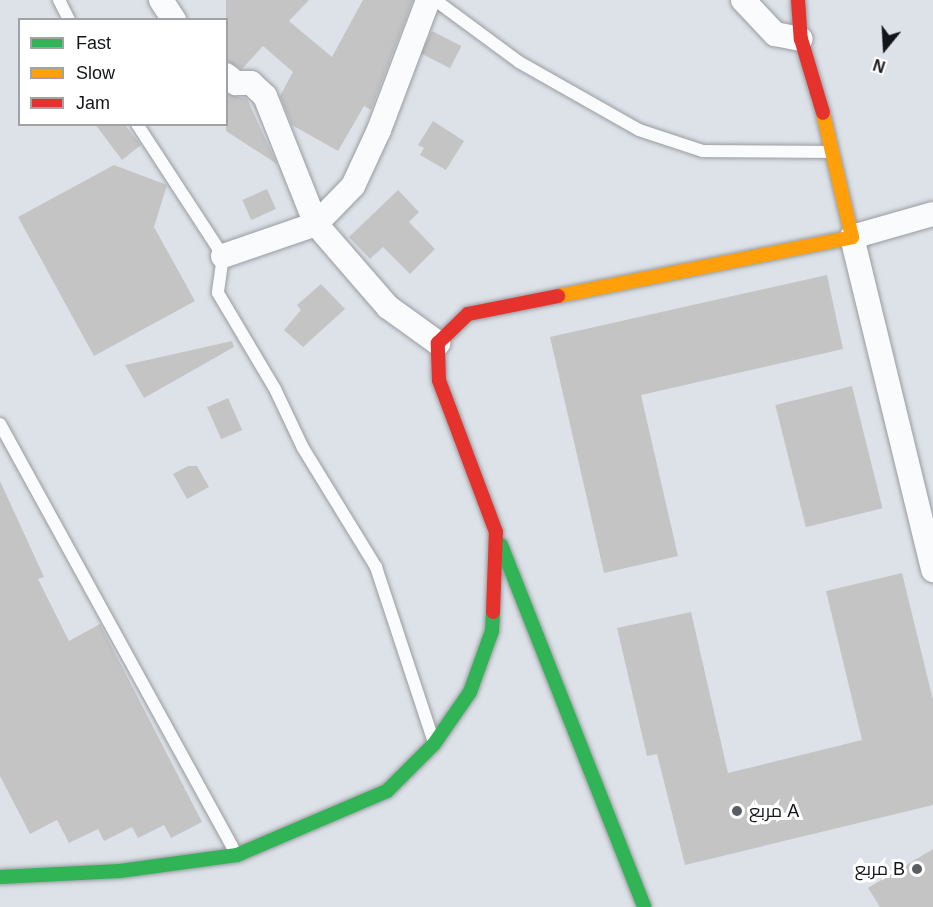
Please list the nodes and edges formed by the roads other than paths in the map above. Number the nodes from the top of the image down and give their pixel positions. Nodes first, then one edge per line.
1 (59, 0) edge
2 (161, 0) edge
3 (428, 0) edge
4 (435, 0) edge
5 (743, 0) edge
6 (798, 0) edge
7 (68, 18) edge
8 (173, 18) edge
9 (801, 39) junction
10 (228, 77) edge
11 (138, 126) edge
12 (834, 152) junction
13 (933, 216) edge
14 (316, 224) junction
15 (852, 237) junction
16 (223, 256) junction
17 (438, 343) junction
18 (0, 424) edge
19 (496, 532) junction
20 (933, 570) edge
21 (434, 744) junction
22 (237, 855) junction
23 (0, 877) edge
24 (644, 907) edge

1 - 7 lane
2 - 8 street
3 - 14 street
4 - 12 lane
5 - 9 street
6 - 9 street
9 - 12 street
10 - 14 street
11 - 16 lane
12 - 15 street
13 - 15 street
14 - 16 street
14 - 17 street
15 - 17 street
15 - 20 street
16 - 21 lane
17 - 19 street
18 - 22 lane
19 - 21 street
19 - 24 street
21 - 22 street
22 - 23 street

